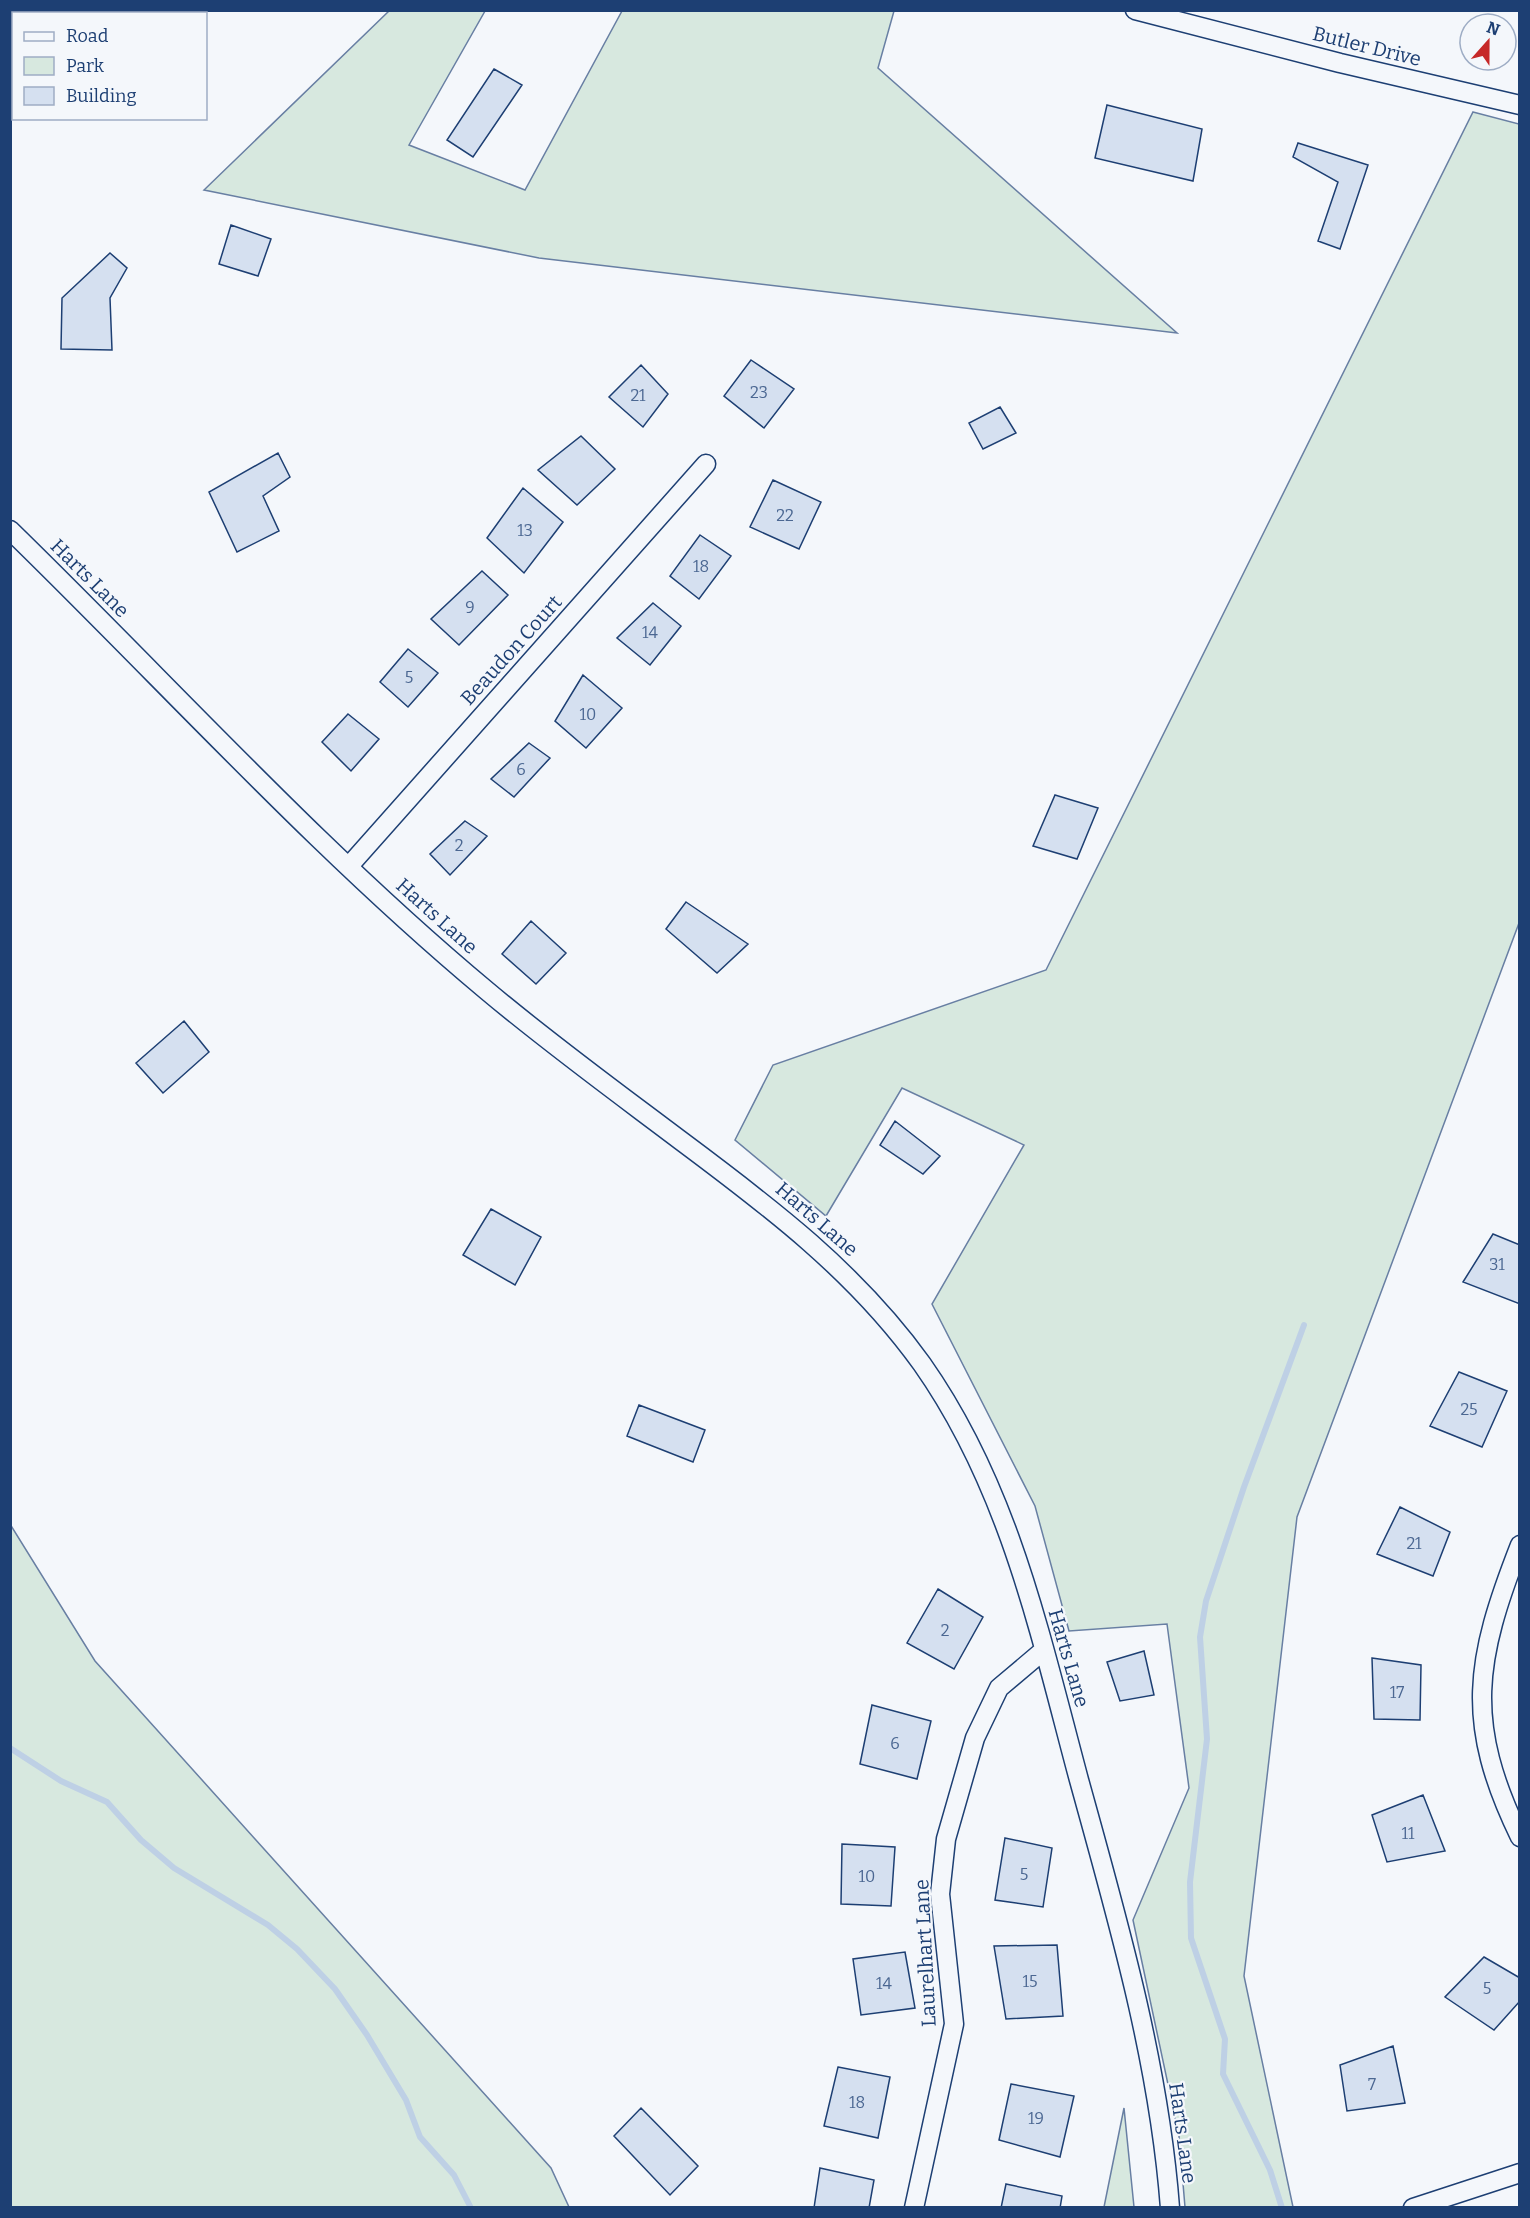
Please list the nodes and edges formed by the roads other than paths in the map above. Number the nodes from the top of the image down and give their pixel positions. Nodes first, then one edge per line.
1 (1135, 10) edge
2 (1520, 105) edge
3 (706, 464) dead end
4 (10, 531) edge
5 (349, 866) junction
6 (1520, 1545) edge
7 (1044, 1650) junction
8 (1520, 1837) edge
9 (1520, 2173) edge
10 (914, 2208) edge
11 (1170, 2208) edge
12 (1413, 2208) edge

1 - 2 street, Butler Drive
3 - 5 street, Beaudon Court
4 - 5 street, Harts Lane
5 - 7 street, Harts Lane
6 - 8 street
7 - 10 street, Laurelhart Lane
7 - 11 street, Harts Lane
9 - 12 street

